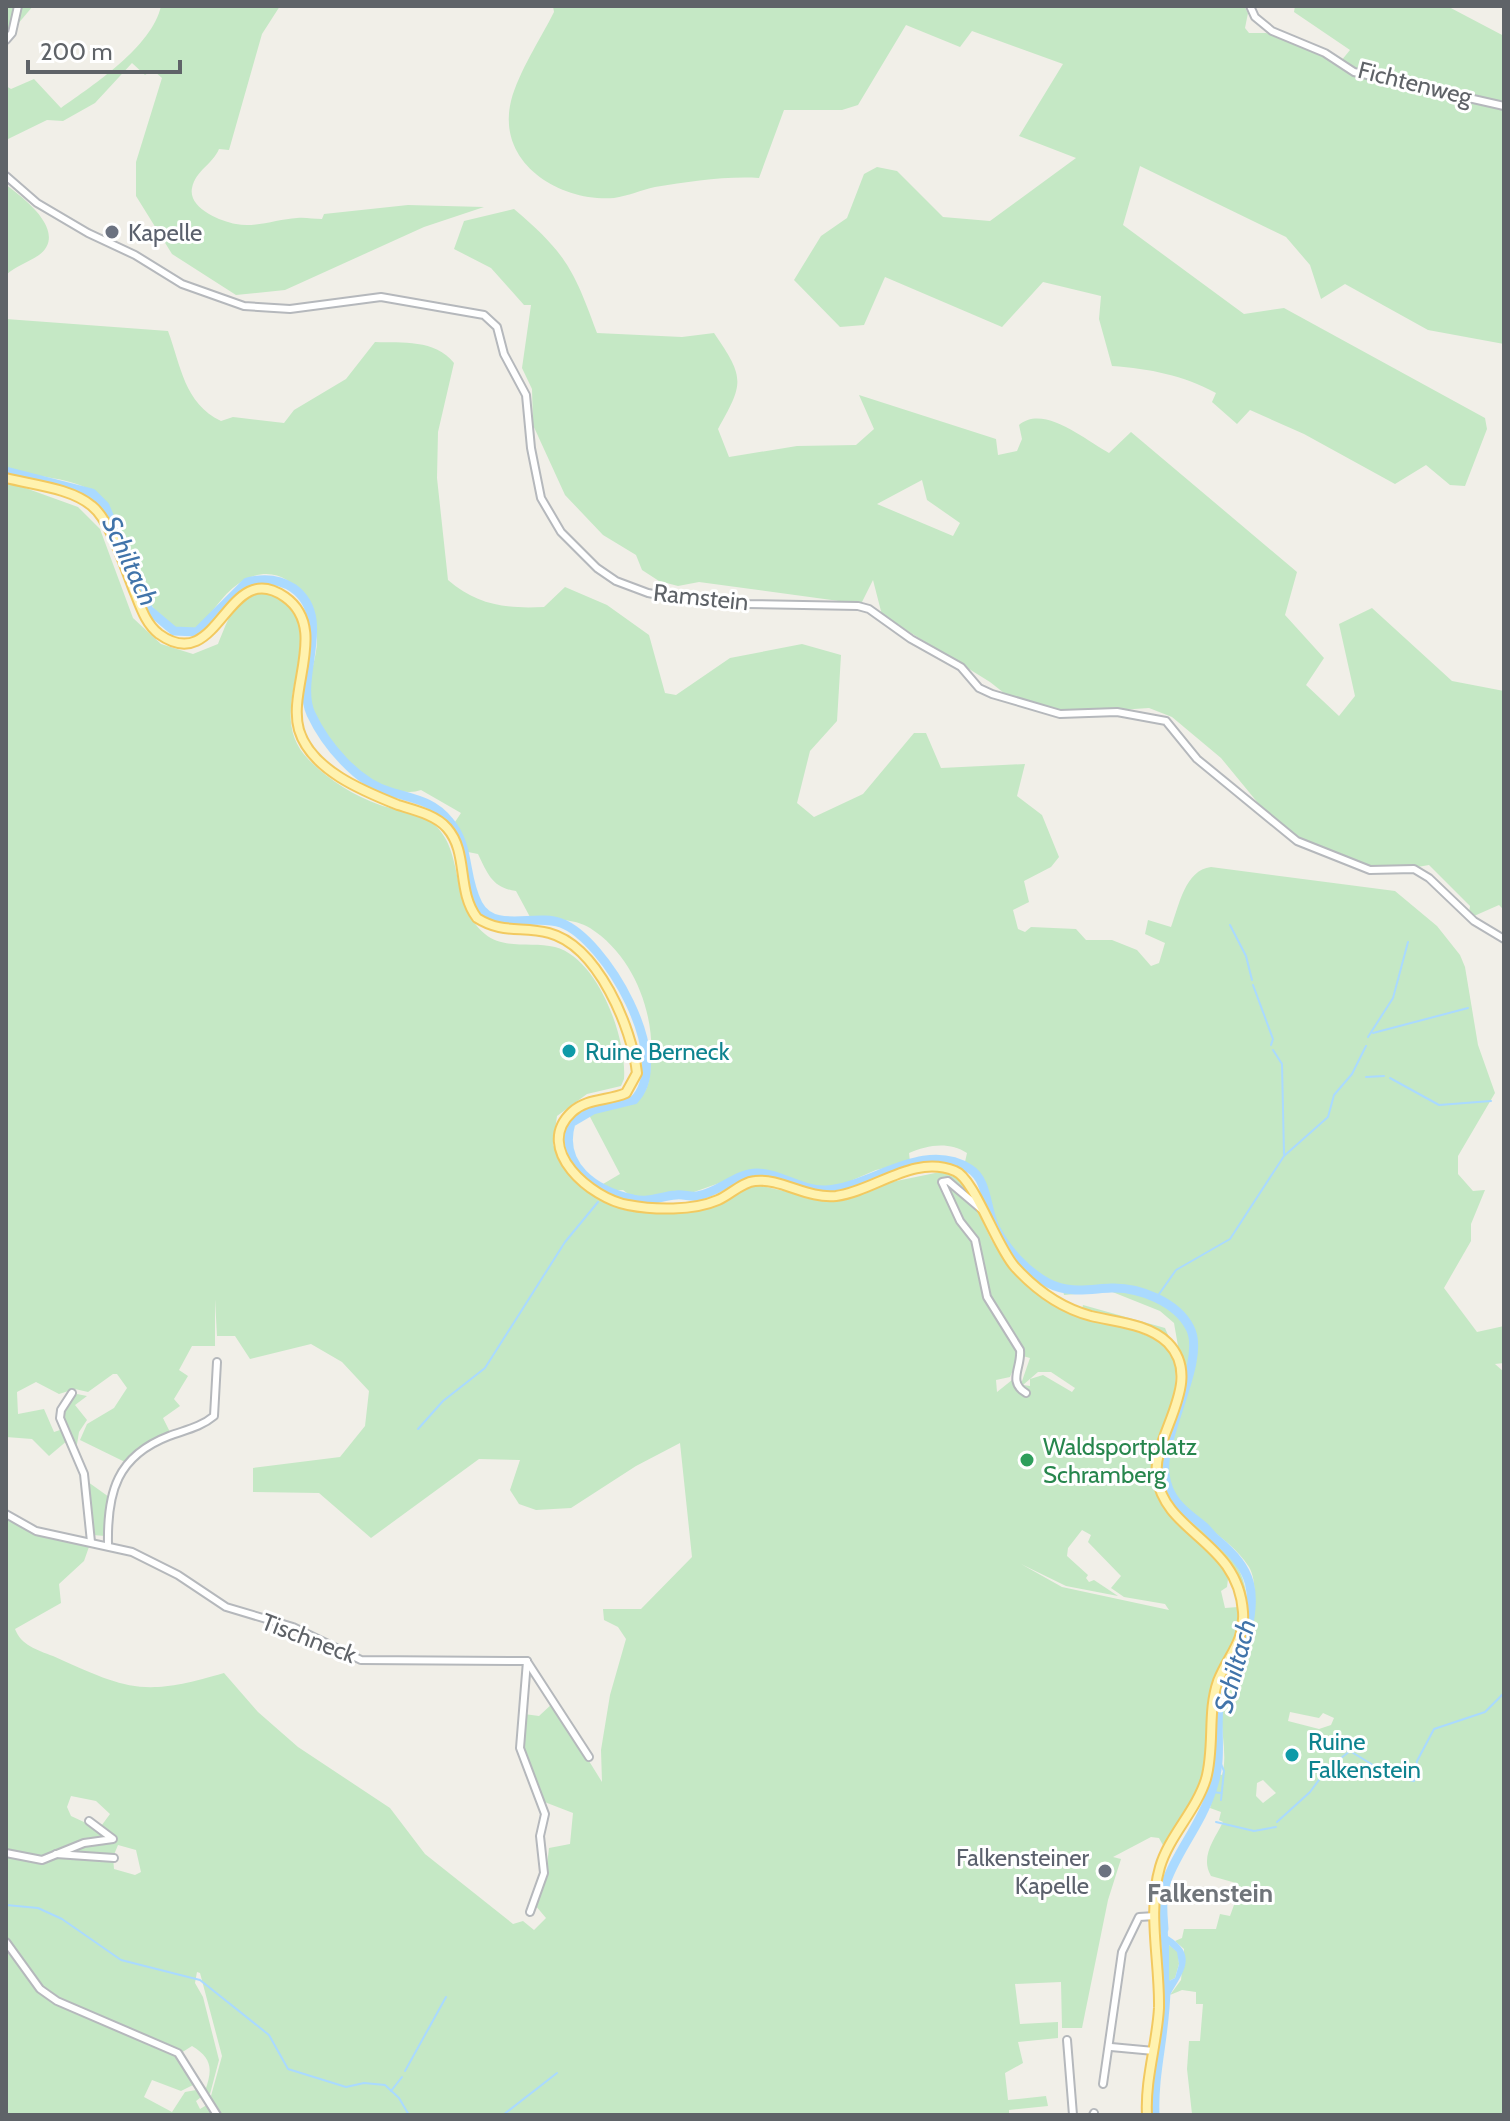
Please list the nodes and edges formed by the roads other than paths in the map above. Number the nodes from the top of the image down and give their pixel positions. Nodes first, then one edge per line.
1 (18, 6) edge
2 (1250, 6) edge
3 (6, 40) edge
4 (1504, 106) edge
5 (6, 176) edge
6 (6, 478) edge
7 (1504, 939) edge
8 (981, 1209) junction
9 (217, 1362) dead end
10 (72, 1393) dead end
11 (1026, 1393) dead end
12 (6, 1514) edge
13 (91, 1542) junction
14 (108, 1544) junction
15 (527, 1661) junction
16 (589, 1757) dead end
17 (89, 1821) dead end
18 (6, 1853) edge
19 (56, 1854) junction
20 (114, 1858) dead end
21 (530, 1912) dead end
22 (1155, 1916) junction
23 (6, 1942) edge
24 (1067, 2040) dead end
25 (1111, 2047) junction
26 (1154, 2051) junction
27 (1103, 2084) dead end
28 (217, 2115) edge
29 (1073, 2115) edge
30 (1147, 2115) edge

1 - 3 street
2 - 4 street, Fichtenweg
5 - 7 street, Ramstein
6 - 8 main road
8 - 11 street
8 - 22 main road
9 - 14 street
10 - 13 street
12 - 13 street, Tischneck
13 - 14 street, Tischneck
14 - 15 street, Tischneck
15 - 16 street
15 - 21 street
17 - 19 street
18 - 19 street
19 - 20 street
22 - 25 street
22 - 26 main road
23 - 28 street
24 - 29 street
25 - 26 street
25 - 27 street
26 - 30 main road

